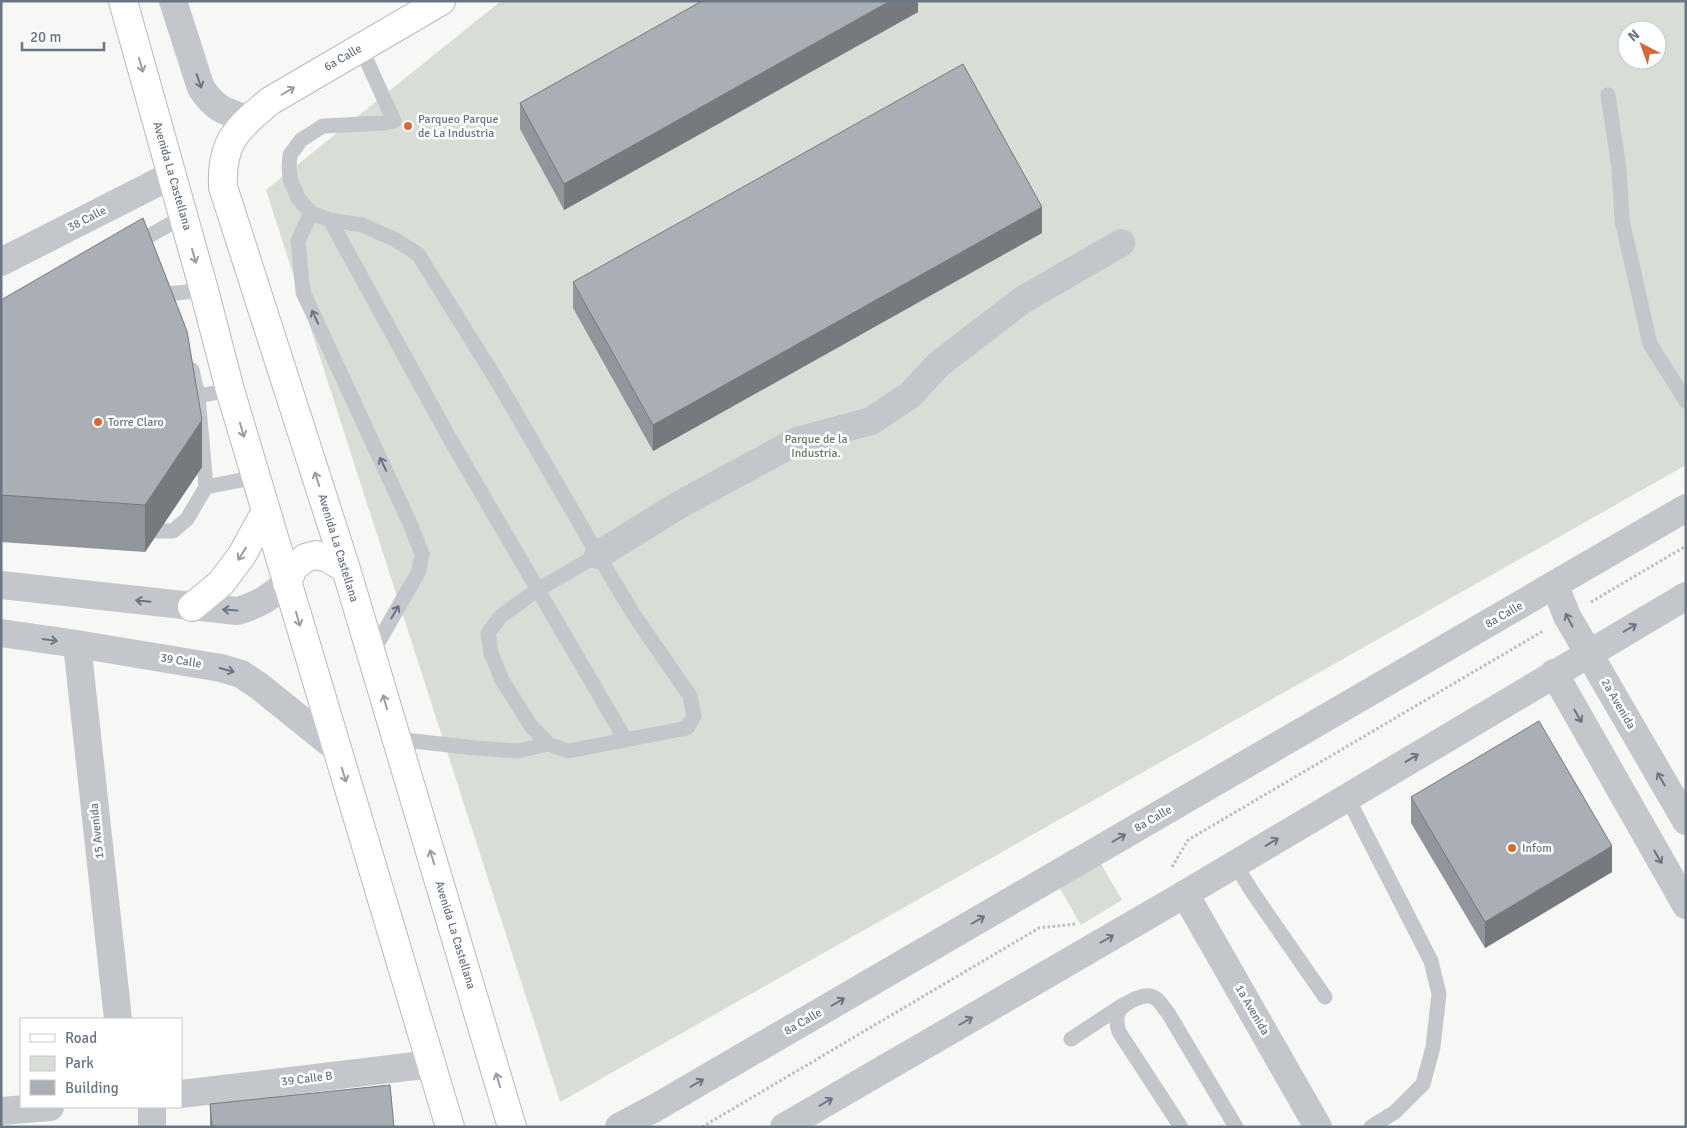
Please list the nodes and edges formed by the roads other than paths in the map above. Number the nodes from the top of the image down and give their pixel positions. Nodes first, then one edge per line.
1 (123, 1) edge
2 (173, 1) edge
3 (441, 1) edge
4 (360, 48) junction
5 (1608, 95) dead end
6 (248, 119) junction
7 (172, 175) junction
8 (310, 213) junction
9 (183, 217) junction
10 (330, 220) junction
11 (1121, 243) dead end
12 (118, 254) edge
13 (1, 262) edge
14 (204, 290) junction
15 (144, 303) edge
16 (187, 354) edge
17 (230, 390) junction
18 (198, 396) junction
19 (1686, 401) edge
20 (256, 477) junction
21 (206, 487) junction
22 (1686, 508) edge
23 (266, 511) junction
24 (126, 531) edge
25 (598, 555) junction
26 (346, 569) junction
27 (287, 583) junction
28 (1, 585) edge
29 (1555, 586) junction
30 (537, 590) junction
31 (1686, 596) edge
32 (192, 607) junction
33 (1, 633) edge
34 (77, 644) junction
35 (1588, 653) junction
36 (371, 655) junction
37 (1554, 673) junction
38 (396, 739) junction
39 (625, 739) junction
40 (548, 744) junction
41 (336, 748) junction
42 (1347, 797) junction
43 (1686, 821) edge
44 (1235, 864) junction
45 (1185, 894) junction
46 (1686, 905) edge
47 (1325, 997) dead end
48 (1122, 1005) junction
49 (118, 1018) edge
50 (1071, 1039) dead end
51 (432, 1064) junction
52 (182, 1094) edge
53 (38, 1108) edge
54 (152, 1108) edge
55 (1, 1111) edge
56 (447, 1114) edge
57 (152, 1127) edge
58 (457, 1127) edge
59 (512, 1127) edge
60 (619, 1127) edge
61 (784, 1127) edge
62 (1181, 1127) edge
63 (1236, 1127) edge
64 (1318, 1127) edge
65 (1370, 1127) edge

1 -> 7 main road, Avenida La Castellana
2 -> 6 street
3 - 4 main road, 6a Calle
6 -> 4 main road, 6a Calle
4 - 8 lane
5 - 19 lane
26 -> 6 main road, Avenida La Castellana
7 - 9 main road, Avenida La Castellana
7 - 13 street, 38 Calle
8 - 10 lane
36 -> 8 lane
9 - 12 lane
9 -> 14 main road, Avenida La Castellana
10 - 25 lane
10 - 30 lane
11 - 25 street
14 - 15 lane
14 - 17 main road, Avenida La Castellana
16 - 18 lane
17 - 18 lane
17 -> 20 main road, Avenida La Castellana
18 - 21 lane
20 - 21 lane
20 - 23 main road, Avenida La Castellana
21 - 24 lane
22 - 29 street, 8a Calle
23 - 27 main road, Avenida La Castellana
23 -> 32 main road
25 - 30 lane
25 - 39 lane
26 - 27 main road
26 - 36 main road, Avenida La Castellana
27 -> 32 street
27 -> 41 main road, Avenida La Castellana
32 -> 28 street
35 -> 29 street, 2a Avenida
60 -> 29 street, 8a Calle
30 - 39 lane
30 - 40 lane
35 -> 31 street
33 -> 34 street, 39 Calle
34 -> 41 street, 39 Calle
34 - 49 street, 15 Avenida
35 - 37 street
43 -> 35 street, 2a Avenida
38 -> 36 main road, Avenida La Castellana
42 -> 37 street
37 -> 46 street
38 - 40 lane
59 -> 38 main road, Avenida La Castellana
39 - 40 lane
41 -> 51 main road, Avenida La Castellana
44 -> 42 street
42 - 65 lane
44 - 45 street
44 - 47 lane
61 -> 45 street
45 - 64 street, 1a Avenida
48 - 50 lane
48 - 62 lane
48 - 63 lane
51 - 52 street, 39 Calle B
51 - 56 main road, Avenida La Castellana
53 - 55 street
54 - 57 street
56 - 58 main road, Avenida La Castellana

